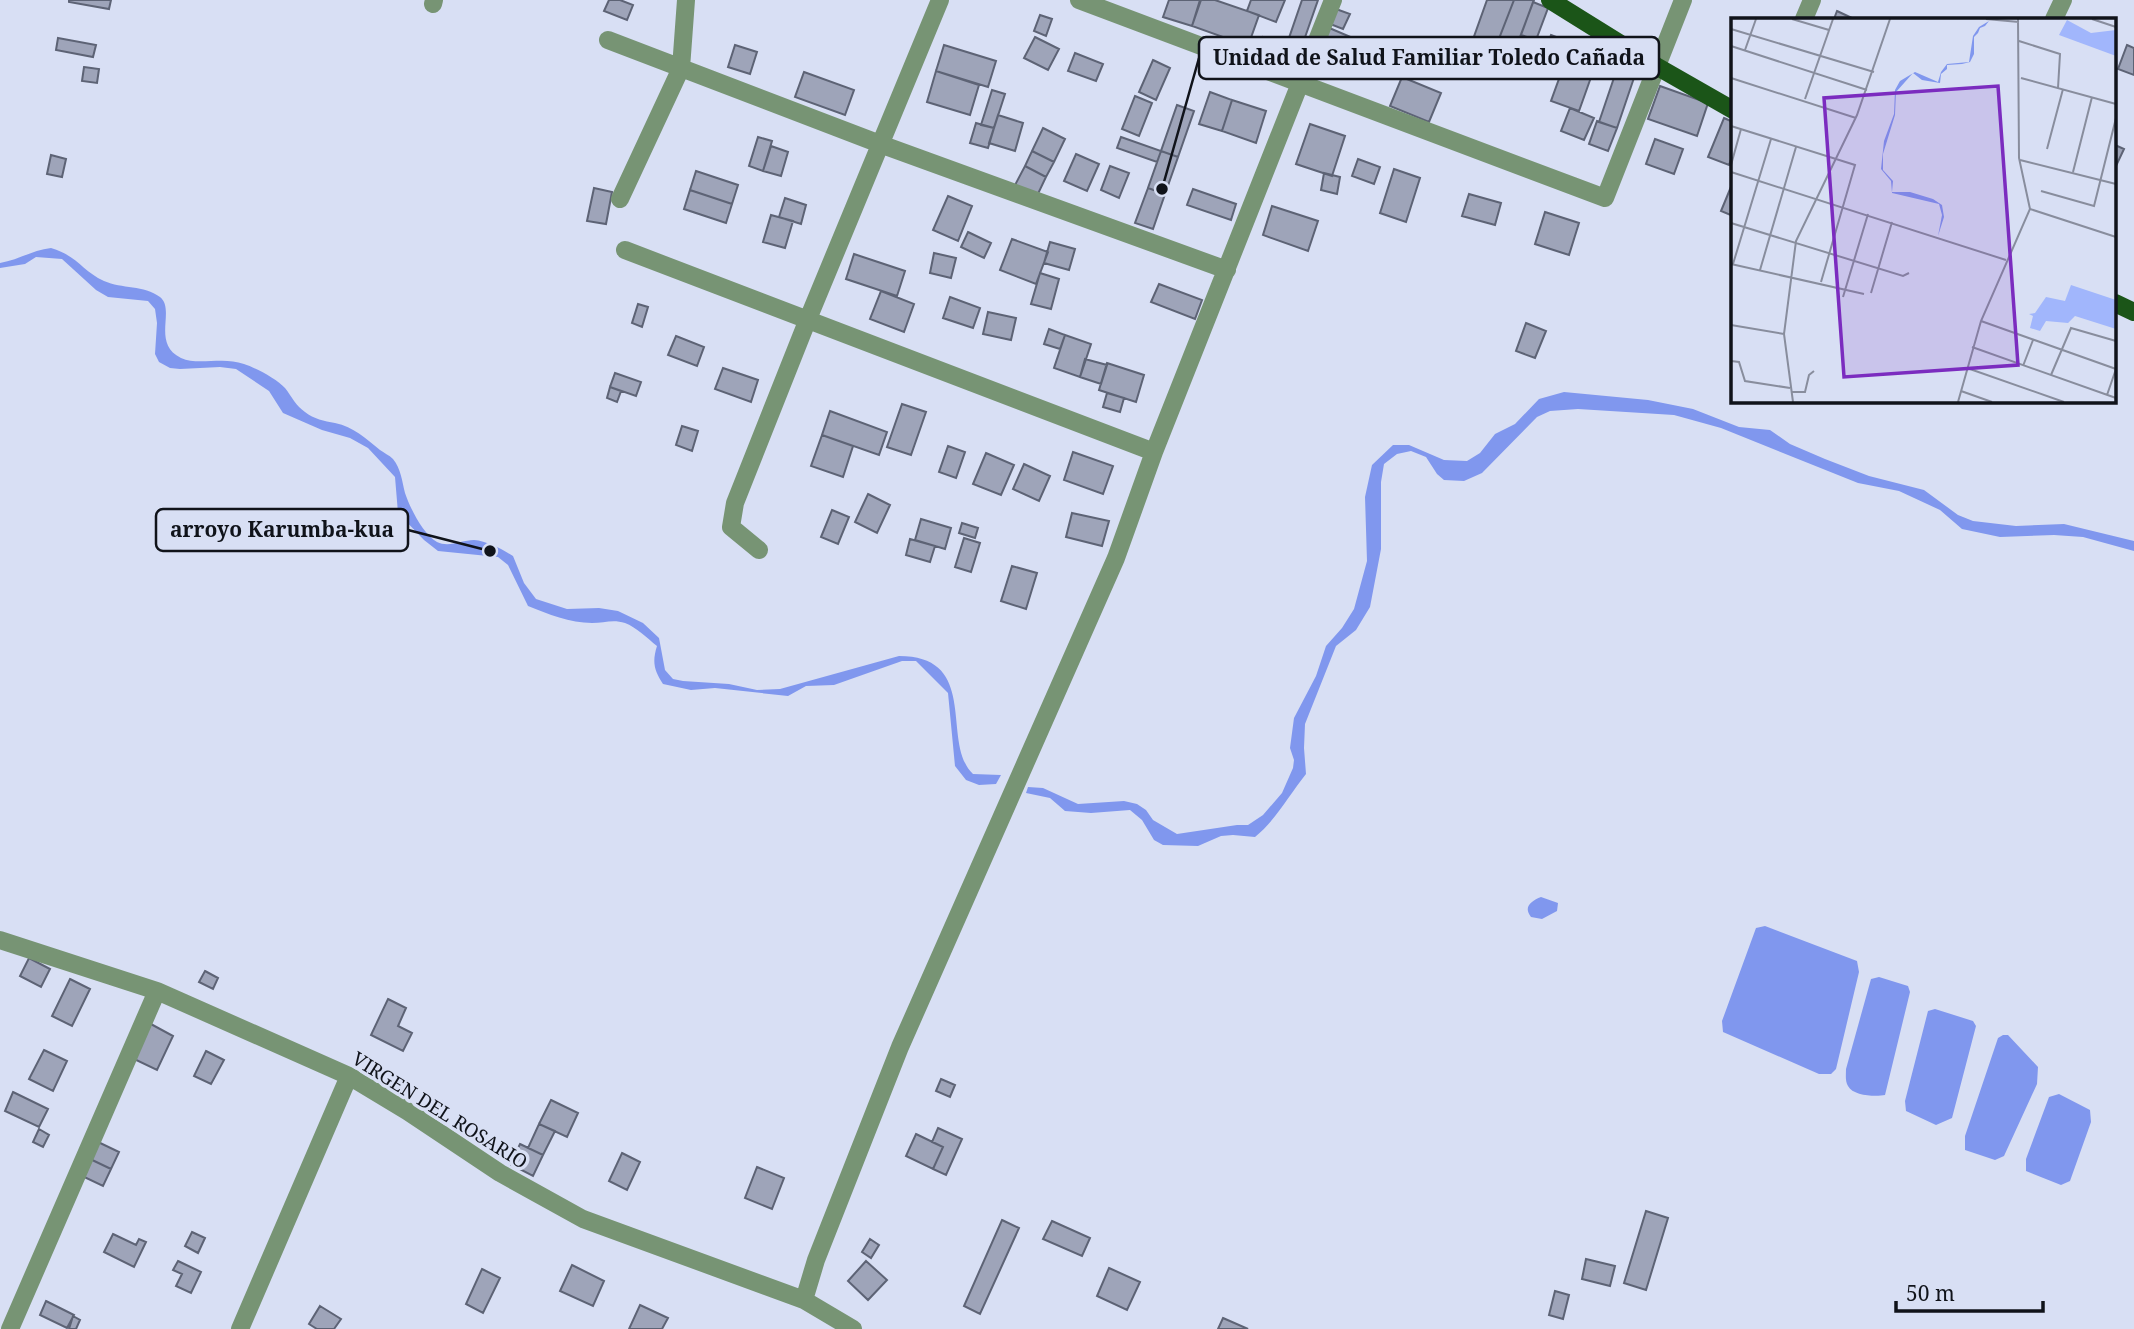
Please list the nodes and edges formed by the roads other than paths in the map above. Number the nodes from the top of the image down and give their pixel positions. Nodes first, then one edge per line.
1 (685, 0) edge
2 (940, 0) edge
3 (1079, 0) edge
4 (1333, 0) edge
5 (1550, 0) edge
6 (1683, 0) edge
7 (1812, 0) edge
8 (2063, 0) edge
9 (1804, 18) edge
10 (2054, 18) edge
11 (608, 40) dead end
12 (1656, 66) junction
13 (681, 68) junction
14 (1302, 82) junction
15 (1731, 109) edge
16 (880, 144) junction
17 (620, 199) dead end
18 (625, 250) dead end
19 (1227, 270) junction
20 (2116, 303) edge
21 (2134, 312) edge
22 (808, 319) junction
23 (1154, 452) junction
24 (759, 550) dead end
25 (0, 940) edge
26 (157, 991) junction
27 (349, 1076) junction
28 (804, 1300) junction
29 (10, 1329) edge
30 (240, 1329) edge
31 (853, 1329) edge

1 - 13 street
2 - 16 street
3 - 14 street
4 - 14 street
5 - 12 main road
6 - 12 street
7 - 9 street
8 - 10 street
11 - 13 street
12 - 14 street
12 - 15 main road
13 - 16 street
13 - 17 street
14 - 19 street
16 - 19 street
16 - 22 street
18 - 22 street
19 - 23 street
20 - 21 main road
22 - 23 street
22 - 24 street
23 - 28 street
25 - 26 street, VIRGEN DEL ROSARIO
26 - 27 street, VIRGEN DEL ROSARIO
26 - 29 street
27 - 28 street, VIRGEN DEL ROSARIO
27 - 30 street
28 - 31 street, VIRGEN DEL ROSARIO

